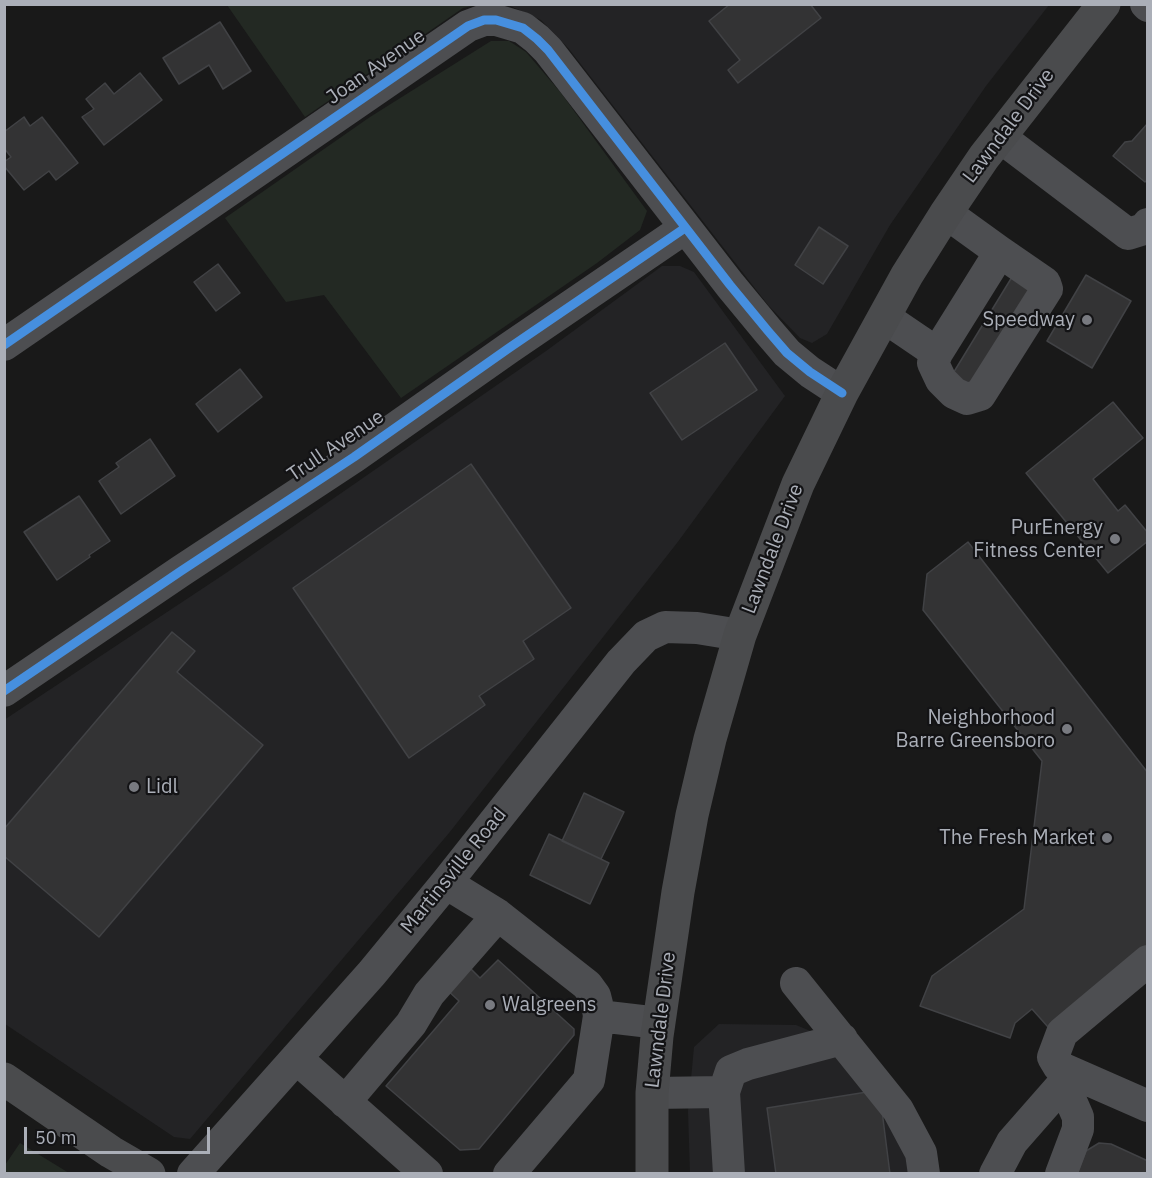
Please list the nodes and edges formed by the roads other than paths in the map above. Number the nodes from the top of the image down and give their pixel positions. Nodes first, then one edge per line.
1 (1104, 4) edge
2 (1000, 136) junction
3 (946, 213) junction
4 (1146, 227) edge
5 (685, 228) junction
6 (1000, 252) junction
7 (884, 317) junction
8 (4, 345) edge
9 (937, 353) junction
10 (842, 393) junction
11 (740, 635) junction
12 (4, 691) edge
13 (446, 883) junction
14 (498, 915) junction
15 (1148, 961) edge
16 (796, 983) dead end
17 (599, 1016) junction
18 (659, 1023) junction
19 (842, 1039) junction
20 (296, 1058) junction
21 (4, 1079) edge
22 (1069, 1080) junction
23 (724, 1092) junction
24 (652, 1094) junction
25 (345, 1102) junction
26 (1148, 1106) edge
27 (149, 1173) edge
28 (194, 1173) edge
29 (427, 1173) edge
30 (509, 1173) edge
31 (652, 1173) edge
32 (729, 1173) edge
33 (924, 1173) edge
34 (995, 1173) edge
35 (1061, 1173) edge

1 - 2 main road, Lawndale Drive
2 - 3 main road, Lawndale Drive
2 - 4 street
3 - 6 street
3 - 7 main road, Lawndale Drive
5 - 8 street, Joan Avenue
5 - 10 street, Joan Avenue
5 - 12 street, Trull Avenue
6 - 9 street
6 - 9 street
7 - 9 street
7 - 10 main road, Lawndale Drive
10 - 11 main road, Lawndale Drive
11 - 13 street, Martinsville Road
11 - 18 main road, Lawndale Drive
13 - 14 street
13 - 20 street, Martinsville Road
14 - 17 street
14 - 25 street
15 - 22 street
16 - 19 street
17 - 18 street
17 - 30 street
18 - 24 main road, Lawndale Drive
19 - 23 street
19 - 33 street
20 - 25 street
20 - 28 street, Martinsville Road
21 - 27 main road
22 - 26 street
22 - 34 street
22 - 35 street
23 - 24 street
23 - 32 street
24 - 31 main road, Lawndale Drive
25 - 29 street

